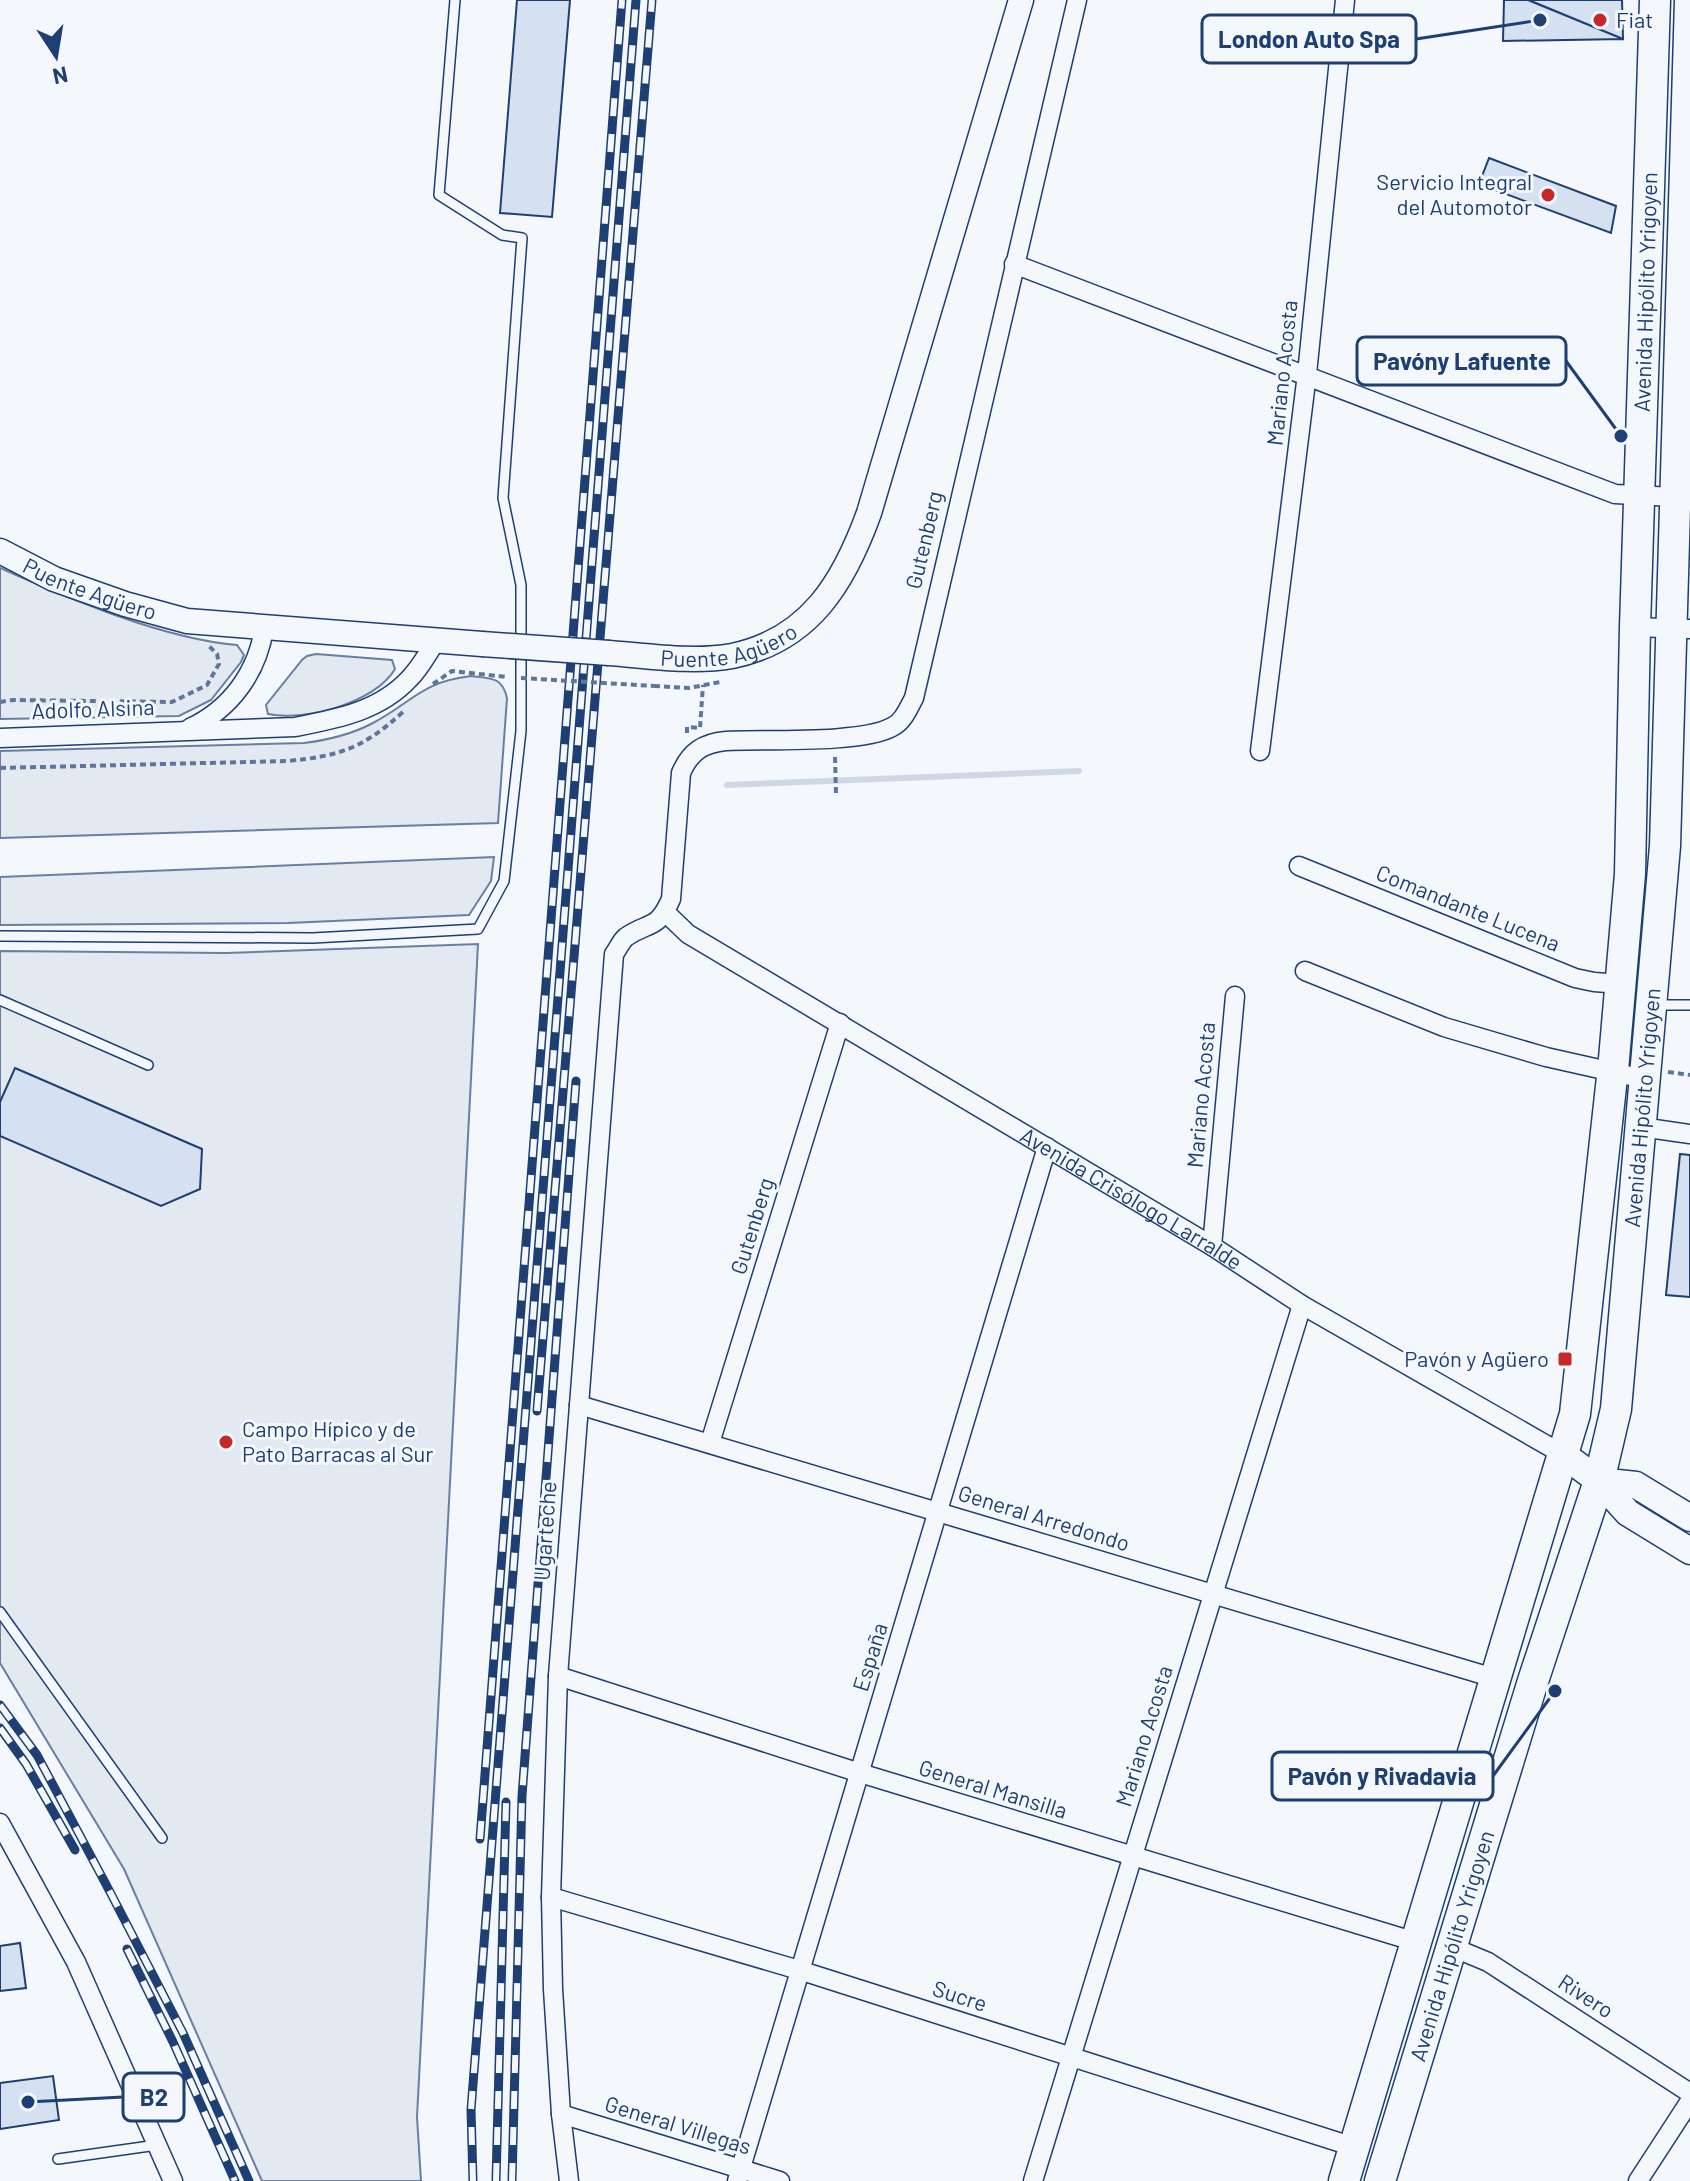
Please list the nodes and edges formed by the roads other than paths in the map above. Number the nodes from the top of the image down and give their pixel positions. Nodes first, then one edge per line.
1 (455, 0) edge
2 (1021, 0) edge
3 (1077, 0) edge
4 (1345, 0) edge
5 (1655, 0) edge
6 (1690, 0) edge
7 (1014, 264) junction
8 (1685, 290) edge
9 (1307, 374) junction
10 (1639, 497) junction
11 (1674, 497) junction
12 (0, 551) edge
13 (1635, 627) junction
14 (264, 629) junction
15 (1681, 629) edge
16 (436, 641) junction
17 (187, 729) junction
18 (0, 738) edge
19 (1260, 751) dead end
20 (1299, 866) dead end
21 (665, 912) junction
22 (0, 936) edge
23 (1305, 971) dead end
24 (1621, 984) junction
25 (1235, 996) dead end
26 (0, 1000) edge
27 (1652, 1005) junction
28 (1690, 1005) edge
29 (840, 1023) junction
30 (148, 1065) dead end
31 (1612, 1071) junction
32 (1644, 1079) junction
33 (1641, 1127) junction
34 (1690, 1134) edge
35 (1047, 1147) junction
36 (1212, 1246) junction
37 (1302, 1305) junction
38 (579, 1405) junction
39 (710, 1443) junction
40 (1564, 1455) junction
41 (1599, 1481) junction
42 (939, 1512) junction
43 (1690, 1518) edge
44 (1690, 1551) edge
45 (1214, 1593) junction
46 (0, 1612) edge
47 (558, 1676) junction
48 (1494, 1678) junction
49 (860, 1773) junction
50 (0, 1823) edge
51 (162, 1838) dead end
52 (1131, 1856) junction
53 (551, 1897) junction
54 (1416, 1942) junction
55 (1452, 1947) junction
56 (799, 1970) junction
57 (1071, 2056) junction
58 (1690, 2093) edge
59 (1690, 2101) edge
60 (561, 2114) junction
61 (157, 2145) junction
62 (1354, 2147) junction
63 (58, 2159) dead end
64 (739, 2175) edge
65 (173, 2181) edge
66 (569, 2181) edge
67 (780, 2181) edge
68 (1033, 2181) edge
69 (1344, 2181) edge
70 (1380, 2181) edge
71 (1638, 2181) edge

1 - 22 lane
2 - 16 street, Puente Agüero, bridge
3 - 7 street, Gutenberg
4 - 9 street, Mariano Acosta
5 - 10 main road, Avenida Hipólito Yrigoyen
6 - 8 main road, Avenida Hipólito Yrigoyen
7 - 9 street
7 - 21 street, Gutenberg
8 - 11 main road, Avenida Hipólito Yrigoyen
9 - 10 street
9 - 19 street, Mariano Acosta
10 - 11 street
10 - 13 main road, Avenida Hipólito Yrigoyen
11 - 15 main road, Avenida Hipólito Yrigoyen
12 - 14 street, Puente Agüero
13 - 15 street
13 - 24 main road, Avenida Hipólito Yrigoyen
14 - 16 street, Puente Agüero
14 - 17 street, Adolfo Alsina
15 - 27 main road, Avenida Hipólito Yrigoyen
16 - 17 street, Adolfo Alsina
17 - 18 street, Adolfo Alsina
20 - 24 street, Comandante Lucena
21 - 29 street, Avenida Crisólogo Larralde
21 - 38 street, Ugarteche
23 - 31 street
24 - 31 main road, Avenida Hipólito Yrigoyen
25 - 36 street, Mariano Acosta
26 - 30 lane
27 - 28 lane
27 - 32 main road, Avenida Hipólito Yrigoyen
29 - 35 street, Avenida Crisólogo Larralde
29 - 39 street, Gutenberg
31 - 32 street
31 - 40 main road, Avenida Hipólito Yrigoyen
32 - 33 main road, Avenida Hipólito Yrigoyen
33 - 34 street
33 - 41 main road, Avenida Hipólito Yrigoyen
35 - 36 street, Avenida Crisólogo Larralde
35 - 42 street, España
36 - 37 street, Avenida Crisólogo Larralde
37 - 40 street, Avenida Crisólogo Larralde
37 - 45 street, Mariano Acosta
38 - 39 street, General Arredondo
38 - 47 street, Ugarteche
39 - 42 street, General Arredondo
40 - 41 main road, Avenida Crisólogo Larralde
40 - 48 main road, Avenida Hipólito Yrigoyen
41 - 43 main road
41 - 44 main road, Avenida Crisólogo Larralde
41 - 55 main road, Avenida Hipólito Yrigoyen
42 - 45 street, General Arredondo
42 - 49 street, España
45 - 48 street, General Arredondo
45 - 52 street, Mariano Acosta
46 - 51 lane
47 - 49 street, General Mansilla
47 - 53 street, Ugarteche
48 - 54 main road, Avenida Hipólito Yrigoyen
49 - 52 street, General Mansilla
49 - 56 street, España
50 - 61 street
52 - 54 street, General Mansilla
52 - 57 street, Mariano Acosta
53 - 56 street, Sucre
53 - 60 street, Ugarteche
54 - 62 main road, Avenida Hipólito Yrigoyen
55 - 58 street, Rivero
55 - 70 main road, Avenida Hipólito Yrigoyen
56 - 57 street, Sucre
56 - 64 street, España
57 - 62 street, Sucre
57 - 68 street, Mariano Acosta
59 - 71 street
60 - 64 street, General Villegas
60 - 66 street, Ugarteche
61 - 63 lane
61 - 65 street
62 - 69 main road, Avenida Hipólito Yrigoyen
64 - 67 street, General Villegas

